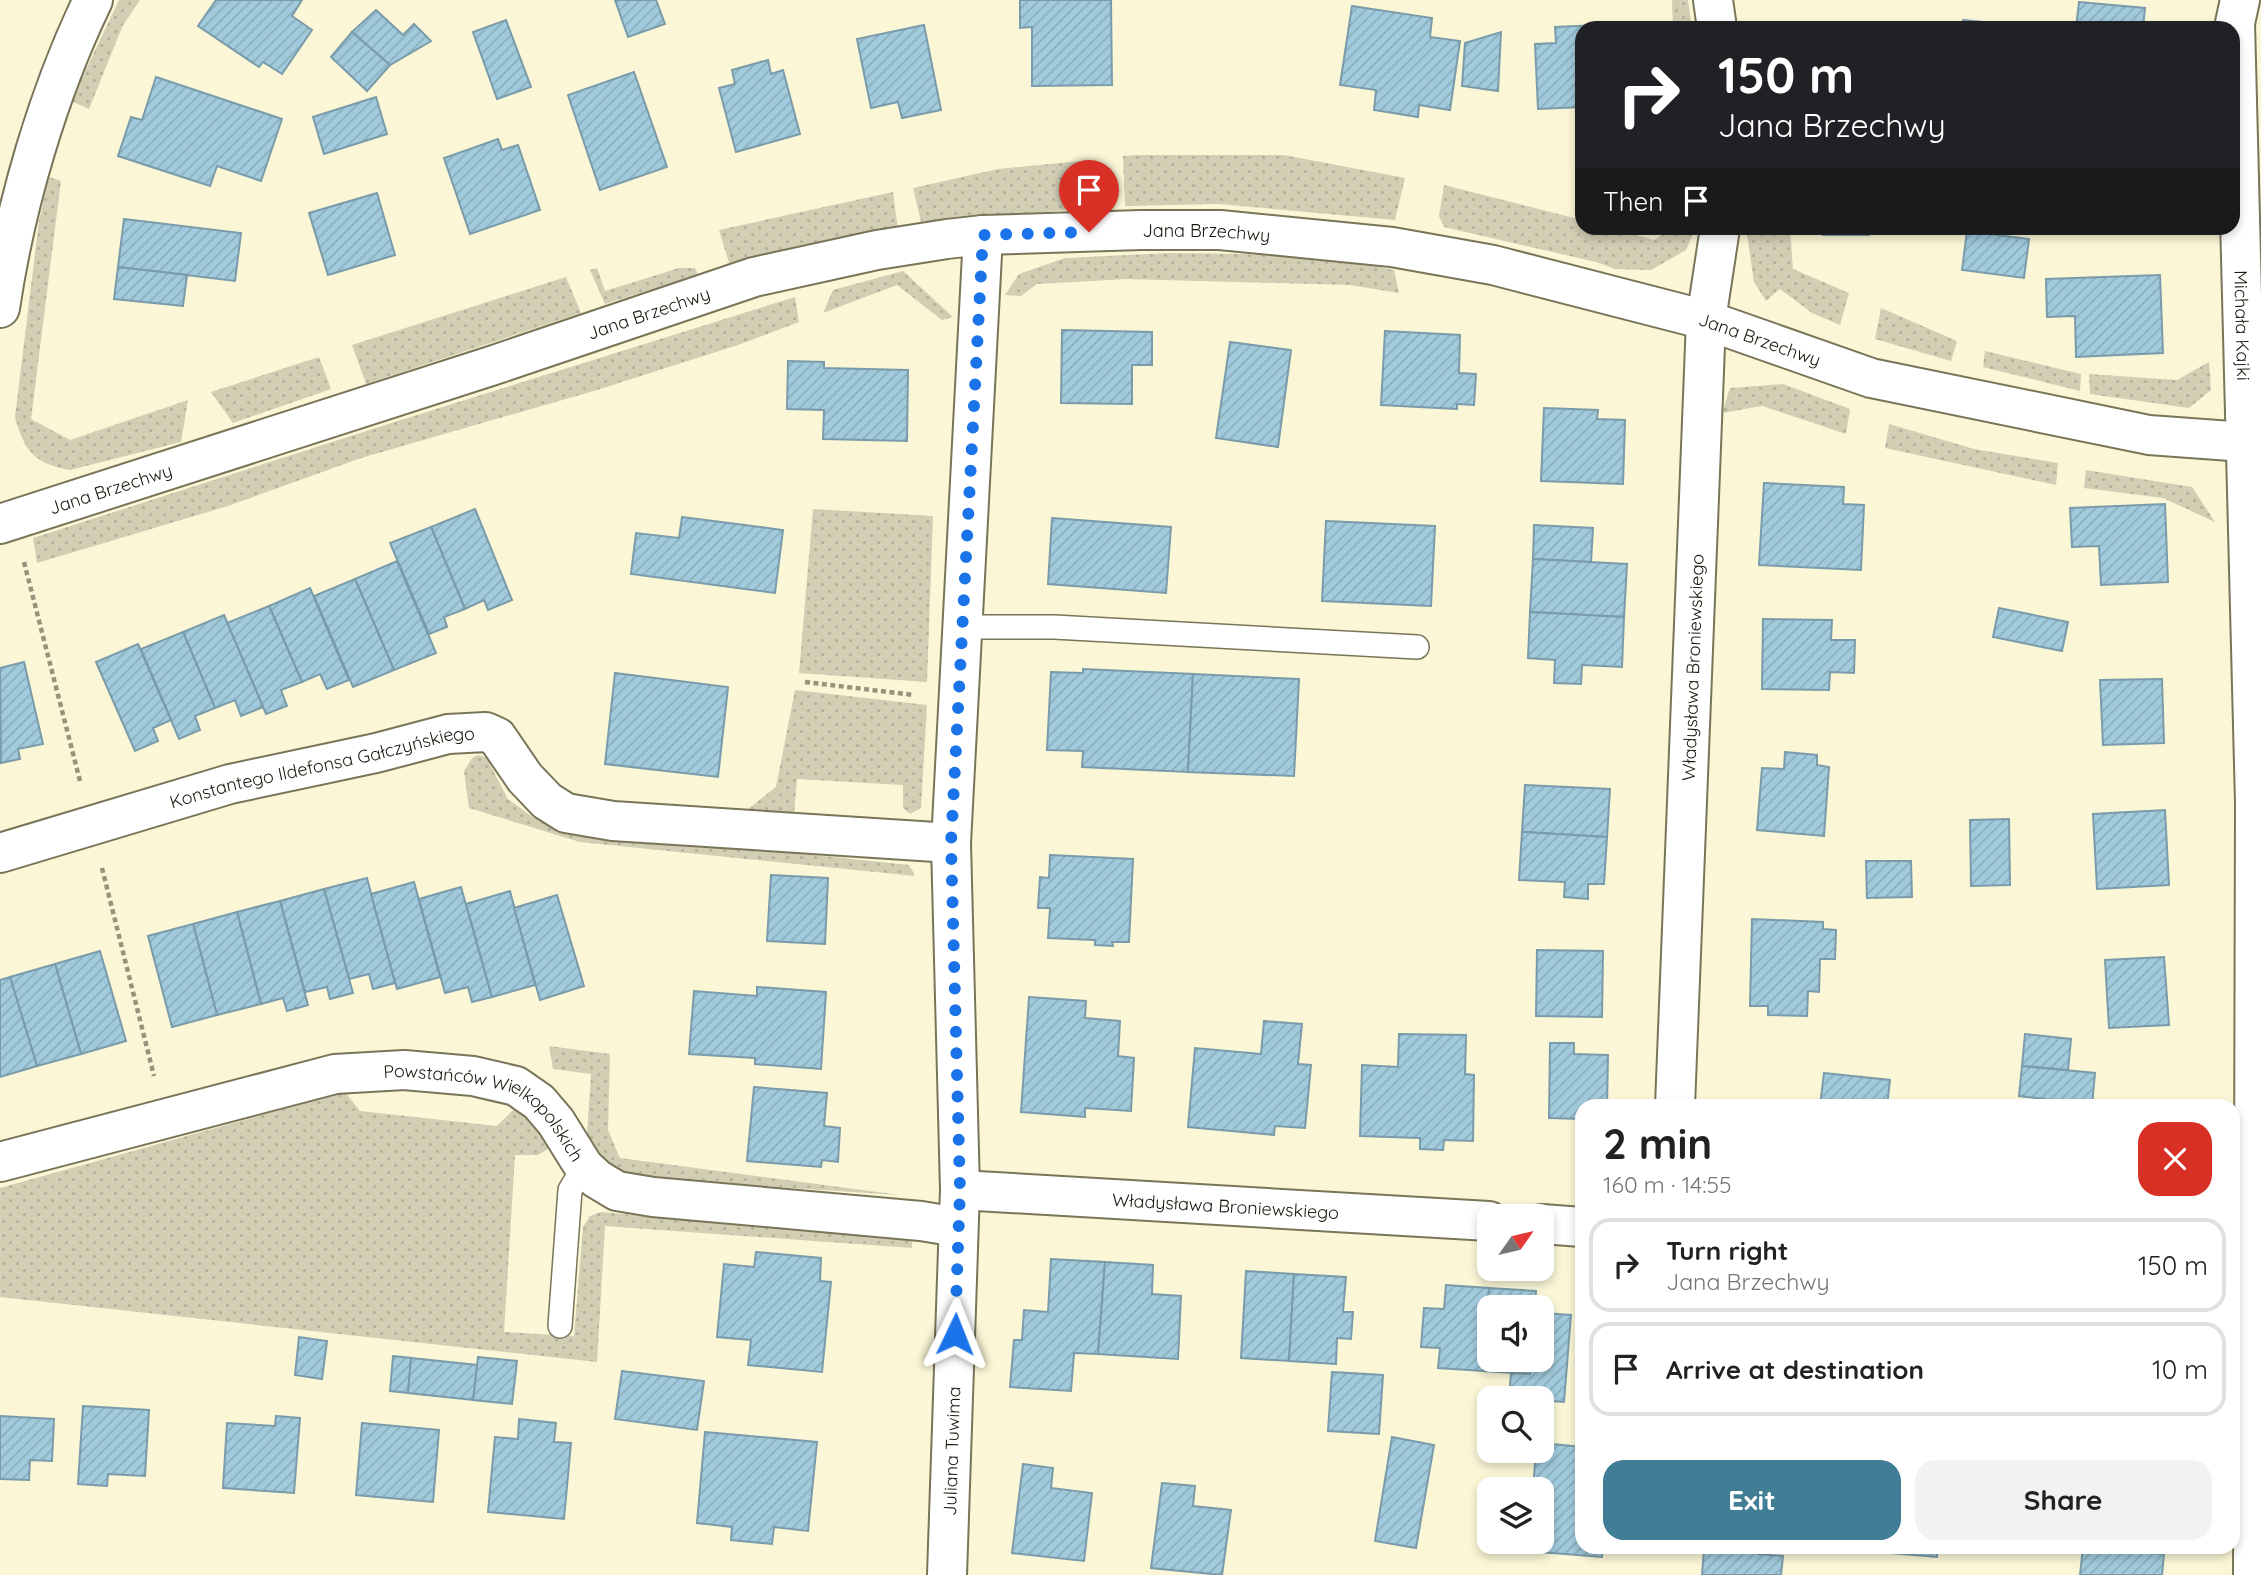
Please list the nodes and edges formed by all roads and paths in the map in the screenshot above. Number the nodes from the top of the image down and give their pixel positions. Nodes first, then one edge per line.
1 (93, 0) edge
2 (1713, 0) edge
3 (2240, 0) edge
4 (1716, 21) edge
5 (2235, 21) edge
6 (2240, 139) edge
7 (983, 235) junction
8 (1719, 235) edge
9 (0, 308) edge
10 (1706, 320) junction
11 (2253, 440) edge
12 (0, 524) edge
13 (963, 627) junction
14 (1417, 648) dead end
15 (805, 682) dead end
16 (960, 700) junction
17 (2258, 804) edge
18 (951, 843) junction
19 (0, 853) edge
20 (1675, 1099) edge
21 (0, 1163) edge
22 (584, 1167) junction
23 (959, 1208) junction
24 (1477, 1221) edge
25 (1554, 1225) edge
26 (1575, 1226) edge
27 (2258, 1286) edge
28 (560, 1326) dead end
29 (947, 1575) edge
30 (2253, 1575) edge

1 - 9 street
2 - 4 street
3 - 5 street, Michała Kajki
6 - 11 street, Michała Kajki
7 - 10 street, Jana Brzechwy
7 - 12 street, Jana Brzechwy
7 - 13 street, Juliana Tuwima
8 - 10 street, Władysława Broniewskiego
10 - 11 street, Jana Brzechwy
10 - 20 street, Władysława Broniewskiego
11 - 17 street, Michała Kajki
13 - 14 lane
13 - 16 street, Juliana Tuwima
15 - 16 path
16 - 18 street, Juliana Tuwima
17 - 27 street, Michała Kajki
18 - 19 street, Konstantego Ildefonsa Gałczyńskiego
18 - 23 street, Juliana Tuwima
21 - 22 street, Powstańców Wielkopolskich
22 - 23 street, Powstańców Wielkopolskich
22 - 28 lane
23 - 24 street, Władysława Broniewskiego
23 - 29 street, Juliana Tuwima
25 - 26 street
27 - 30 street, Michała Kajki

